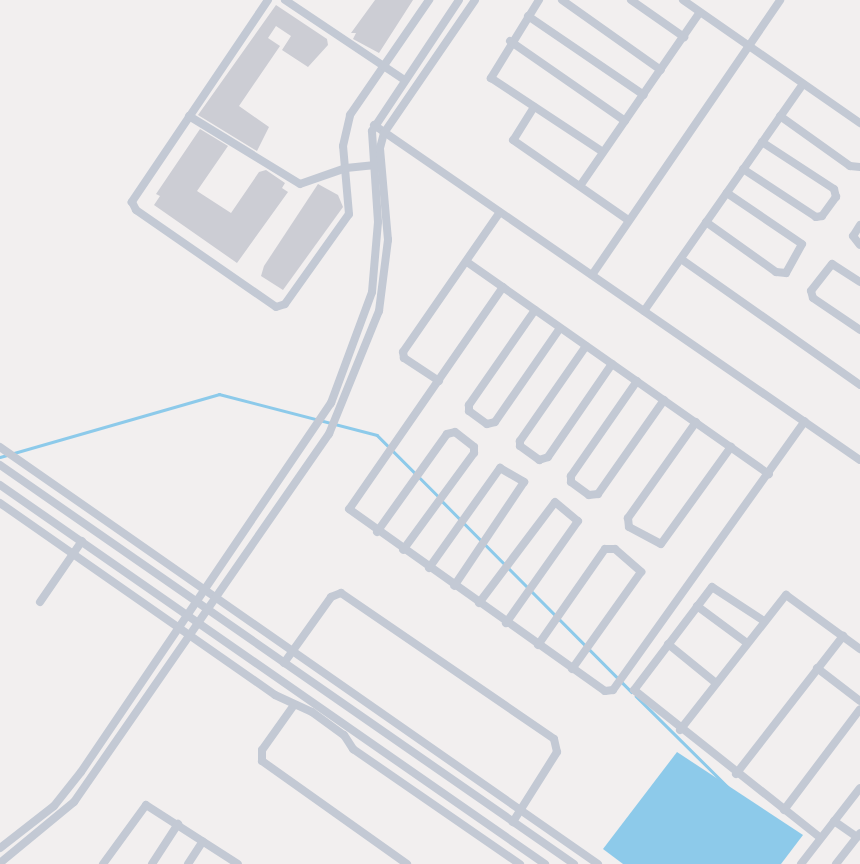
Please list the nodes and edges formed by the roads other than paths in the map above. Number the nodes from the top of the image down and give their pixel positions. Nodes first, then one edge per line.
1 (268, 0) edge
2 (285, 0) edge
3 (429, 0) edge
4 (458, 0) edge
5 (475, 0) edge
6 (539, 0) edge
7 (562, 0) edge
8 (631, 0) edge
9 (683, 0) edge
10 (780, 0) edge
11 (700, 12) junction
12 (528, 16) junction
13 (684, 37) junction
14 (510, 41) junction
15 (749, 46) junction
16 (382, 66) junction
17 (661, 70) junction
18 (403, 80) junction
19 (803, 84) junction
20 (644, 95) junction
21 (534, 107) junction
22 (189, 116) junction
23 (780, 116) junction
24 (625, 121) junction
25 (860, 123) edge
26 (374, 125) junction
27 (384, 133) junction
28 (762, 142) junction
29 (603, 152) junction
30 (373, 165) junction
31 (860, 167) edge
32 (346, 168) junction
33 (743, 169) junction
34 (580, 186) junction
35 (727, 193) junction
36 (500, 212) junction
37 (628, 220) junction
38 (706, 222) junction
39 (860, 225) edge
40 (860, 245) edge
41 (681, 259) junction
42 (466, 262) junction
43 (592, 275) junction
44 (860, 282) edge
45 (503, 287) junction
46 (536, 310) junction
47 (644, 311) junction
48 (560, 328) junction
49 (860, 330) edge
50 (586, 346) junction
51 (612, 364) junction
52 (636, 381) junction
53 (438, 382) junction
54 (860, 385) edge
55 (664, 400) junction
56 (696, 422) junction
57 (805, 422) junction
58 (731, 447) junction
59 (3, 449) edge
60 (860, 460) edge
61 (0, 465) edge
62 (769, 474) junction
63 (0, 485) edge
64 (0, 503) edge
65 (377, 532) junction
66 (82, 541) junction
67 (403, 550) junction
68 (74, 553) junction
69 (428, 568) junction
70 (454, 586) junction
71 (207, 591) junction
72 (215, 597) junction
73 (40, 602) dead end
74 (198, 603) junction
75 (479, 603) junction
76 (697, 606) junction
77 (207, 609) junction
78 (190, 615) junction
79 (198, 621) junction
80 (764, 621) junction
81 (506, 623) junction
82 (180, 629) junction
83 (189, 634) junction
84 (843, 636) junction
85 (747, 643) junction
86 (668, 644) junction
87 (538, 645) junction
88 (860, 649) edge
89 (293, 651) junction
90 (284, 663) junction
91 (818, 668) junction
92 (572, 669) junction
93 (716, 683) junction
94 (860, 701) edge
95 (294, 705) junction
96 (860, 709) edge
97 (680, 730) junction
98 (107, 733) junction
99 (117, 739) junction
100 (736, 774) junction
101 (860, 788) edge
102 (522, 810) junction
103 (784, 810) junction
104 (834, 821) junction
105 (513, 822) junction
106 (178, 824) junction
107 (858, 835) edge
108 (821, 838) junction
109 (203, 841) junction
110 (0, 848) edge
111 (508, 856) junction
112 (228, 861) edge
113 (0, 863) edge
114 (103, 864) edge
115 (152, 864) edge
116 (188, 864) edge
117 (238, 864) edge
118 (407, 864) edge
119 (502, 864) edge
120 (520, 864) edge
121 (545, 864) edge
122 (574, 864) edge
123 (598, 864) edge
124 (801, 864) edge
125 (836, 864) edge

1 - 22 street
2 - 16 street
3 - 16 street
4 - 18 street
5 - 27 street
6 - 12 street
7 - 17 street
8 - 13 street
9 - 11 street
10 - 15 street
11 - 13 street
11 - 15 street
12 - 14 street
12 - 20 street
13 - 17 street
14 - 21 street
14 - 24 street
15 - 19 street
15 - 37 street
16 - 18 street
16 - 32 street
17 - 20 street
18 - 26 street
19 - 23 street
19 - 25 street
20 - 24 street
21 - 29 street
21 - 34 street
22 - 32 street
22 - 32 street
23 - 28 street
23 - 31 street
24 - 29 street
26 - 27 street
26 - 30 street
27 - 36 street
27 - 72 street
28 - 33 street
28 - 33 street
29 - 34 street
30 - 32 street
30 - 71 street
33 - 35 street
34 - 37 street
35 - 38 street
35 - 38 street
36 - 42 street
36 - 43 street
37 - 43 street
38 - 41 street
39 - 40 street
41 - 47 street
41 - 54 street
42 - 45 street
42 - 53 street
43 - 47 street
44 - 49 street
45 - 46 street
45 - 53 street
46 - 48 street
46 - 48 street
47 - 57 street
48 - 50 street
50 - 51 street
50 - 51 street
51 - 52 street
52 - 55 street
52 - 55 street
53 - 65 street
55 - 56 street
56 - 58 street
56 - 58 street
57 - 60 street
57 - 62 street
58 - 62 street
59 - 71 street
61 - 74 street
62 - 92 street
63 - 66 street
64 - 68 street
65 - 67 street
65 - 67 street
66 - 68 street
66 - 78 street
67 - 69 street
68 - 73 street
68 - 82 street
69 - 70 street
69 - 70 street
70 - 75 street
71 - 72 street
71 - 74 street
72 - 77 street
72 - 89 street
74 - 77 street
74 - 78 street
75 - 81 street
75 - 81 street
76 - 80 street
76 - 85 street
76 - 86 street
77 - 79 street
77 - 90 street
78 - 79 street
78 - 82 street
79 - 83 street
79 - 121 street
80 - 84 street
80 - 85 street
81 - 87 street
82 - 83 street
82 - 98 street
83 - 95 street
83 - 99 street
84 - 88 street
84 - 91 street
85 - 93 street
86 - 93 street
86 - 97 street
87 - 92 street
87 - 92 street
89 - 90 street
89 - 102 street
89 - 102 street
90 - 105 street
91 - 94 street
91 - 100 street
93 - 97 street
95 - 111 street
95 - 118 street
96 - 103 street
97 - 100 street
98 - 99 street
98 - 110 street
99 - 113 street
100 - 103 street
101 - 104 street
102 - 105 street
102 - 123 street
103 - 108 street
104 - 107 street
104 - 108 street
105 - 122 street
106 - 109 street
106 - 114 street
106 - 115 street
107 - 125 street
108 - 124 street
109 - 112 street
109 - 116 street
111 - 119 street
111 - 120 street
112 - 117 street

